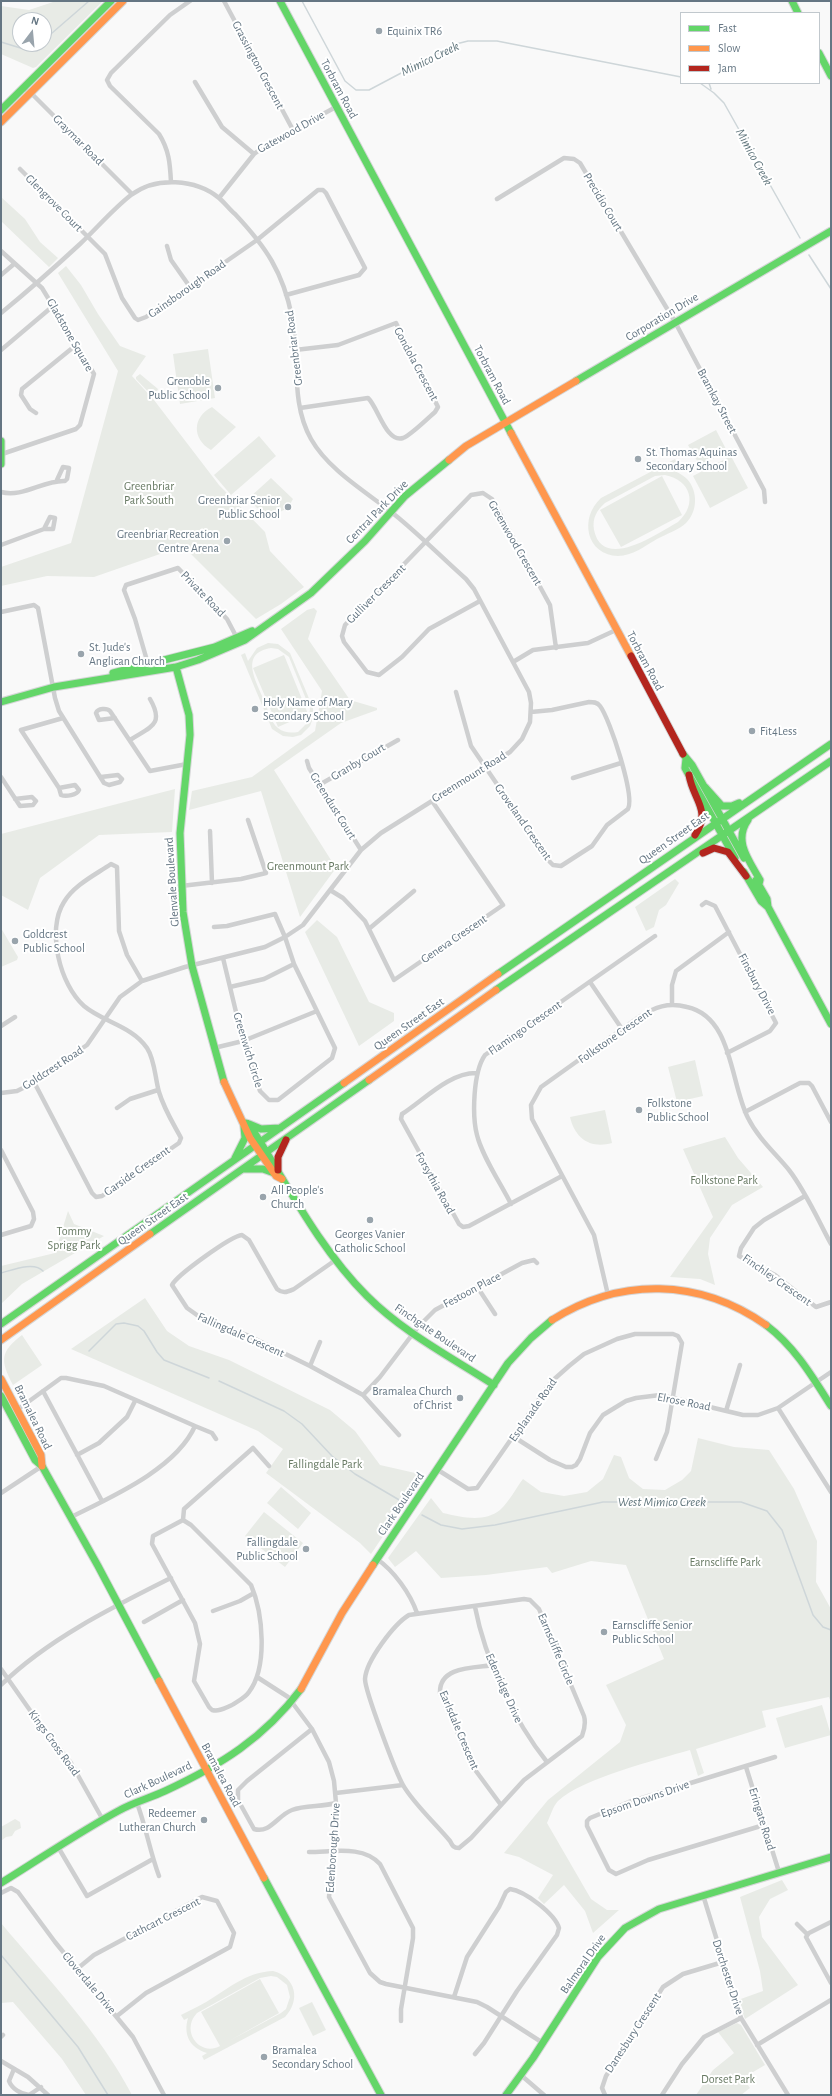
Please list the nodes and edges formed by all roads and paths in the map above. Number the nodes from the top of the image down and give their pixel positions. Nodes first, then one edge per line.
1 (111, 1) edge
2 (123, 1) edge
3 (190, 1) edge
4 (224, 1) edge
5 (280, 1) edge
6 (792, 1) edge
7 (798, 12) edge
8 (820, 55) edge
9 (831, 76) edge
10 (195, 82) dead end
11 (23, 88) junction
12 (31, 93) junction
13 (336, 108) junction
14 (1, 110) edge
15 (1, 122) edge
16 (293, 130) junction
17 (254, 154) junction
18 (20, 169) dead end
19 (171, 182) junction
20 (132, 194) junction
21 (219, 198) junction
22 (497, 199) dead end
23 (831, 231) edge
24 (88, 236) junction
25 (257, 240) junction
26 (167, 246) dead end
27 (1, 251) edge
28 (14, 264) junction
29 (1, 275) edge
30 (37, 283) junction
31 (190, 287) junction
32 (286, 295) junction
33 (54, 306) junction
34 (1, 313) edge
35 (675, 322) junction
36 (76, 345) junction
37 (1, 350) edge
38 (295, 350) junction
39 (300, 408) junction
40 (36, 412) dead end
41 (505, 422) junction
42 (1, 441) edge
43 (2, 454) junction
44 (1, 464) edge
45 (57, 480) dead end
46 (1, 492) edge
47 (765, 502) dead end
48 (391, 512) junction
49 (44, 529) dead end
50 (426, 544) junction
51 (1, 545) edge
52 (480, 601) junction
53 (1, 612) edge
54 (270, 623) junction
55 (616, 630) junction
56 (237, 638) junction
57 (556, 648) junction
58 (174, 659) junction
59 (513, 662) junction
60 (148, 664) junction
61 (176, 667) junction
62 (84, 681) junction
63 (54, 687) junction
64 (456, 692) dead end
65 (150, 699) dead end
66 (1, 702) edge
67 (531, 712) junction
68 (63, 718) junction
69 (115, 718) dead end
70 (130, 740) junction
71 (398, 740) dead end
72 (831, 744) edge
73 (686, 759) junction
74 (307, 760) dead end
75 (831, 761) edge
76 (187, 764) junction
77 (621, 764) junction
78 (485, 768) junction
79 (689, 775) junction
80 (1, 777) edge
81 (101, 777) dead end
82 (573, 778) dead end
83 (319, 785) junction
84 (705, 787) junction
85 (59, 788) dead end
86 (763, 791) junction
87 (15, 799) dead end
88 (432, 801) junction
89 (763, 807) junction
90 (723, 818) junction
91 (248, 820) dead end
92 (716, 823) junction
93 (210, 831) dead end
94 (729, 831) junction
95 (722, 835) junction
96 (682, 847) junction
97 (361, 850) junction
98 (671, 871) junction
99 (746, 876) junction
100 (212, 883) junction
101 (759, 884) junction
102 (181, 886) junction
103 (330, 890) junction
104 (414, 891) dead end
105 (702, 905) dead end
106 (768, 907) junction
107 (214, 927) dead end
108 (370, 928) junction
109 (729, 932) junction
110 (655, 936) dead end
111 (285, 938) junction
112 (223, 958) junction
113 (294, 964) junction
114 (192, 966) junction
115 (142, 981) junction
116 (590, 982) junction
117 (230, 987) junction
118 (672, 1004) junction
119 (318, 1010) junction
120 (15, 1017) dead end
121 (105, 1019) junction
122 (831, 1024) edge
123 (1, 1026) edge
124 (622, 1029) junction
125 (243, 1041) junction
126 (214, 1048) junction
127 (727, 1053) junction
128 (476, 1073) junction
129 (34, 1082) junction
130 (158, 1090) junction
131 (1, 1093) edge
132 (117, 1108) dead end
133 (746, 1112) junction
134 (831, 1122) edge
135 (245, 1124) junction
136 (282, 1128) junction
137 (288, 1138) junction
138 (258, 1144) junction
139 (1, 1150) edge
140 (264, 1154) junction
141 (232, 1163) junction
142 (242, 1169) junction
143 (276, 1172) junction
144 (562, 1176) junction
145 (805, 1196) junction
146 (511, 1204) junction
147 (1, 1235) edge
148 (829, 1236) edge
149 (831, 1244) edge
150 (337, 1259) junction
151 (537, 1263) dead end
152 (478, 1288) junction
153 (608, 1295) junction
154 (831, 1302) edge
155 (495, 1314) dead end
156 (1, 1324) edge
157 (414, 1334) junction
158 (2, 1340) edge
159 (320, 1342) dead end
160 (1, 1348) edge
161 (740, 1365) dead end
162 (310, 1366) junction
163 (831, 1372) edge
164 (1, 1379) edge
165 (816, 1382) junction
166 (494, 1385) junction
167 (43, 1391) junction
168 (363, 1395) junction
169 (1, 1396) edge
170 (674, 1397) junction
171 (135, 1401) junction
172 (831, 1406) edge
173 (778, 1408) junction
174 (17, 1410) junction
175 (726, 1411) junction
176 (195, 1426) junction
177 (399, 1435) dead end
178 (514, 1437) junction
179 (216, 1439) dead end
180 (77, 1455) junction
181 (656, 1459) dead end
182 (42, 1466) junction
183 (269, 1466) dead end
184 (438, 1470) junction
185 (831, 1492) edge
186 (1, 1493) edge
187 (102, 1501) junction
188 (71, 1517) junction
189 (183, 1520) junction
190 (377, 1559) junction
191 (171, 1578) junction
192 (254, 1593) junction
193 (183, 1600) junction
194 (119, 1606) junction
195 (475, 1607) junction
196 (213, 1611) dead end
197 (417, 1613) junction
198 (144, 1622) dead end
199 (494, 1666) junction
200 (1, 1669) edge
201 (257, 1677) junction
202 (8, 1678) junction
203 (1, 1685) edge
204 (292, 1702) junction
205 (312, 1729) junction
206 (775, 1757) dead end
207 (547, 1762) junction
208 (746, 1767) junction
209 (205, 1769) junction
210 (402, 1785) junction
211 (336, 1793) junction
212 (137, 1803) junction
213 (336, 1803) junction
214 (501, 1805) junction
215 (103, 1820) junction
216 (764, 1825) junction
217 (58, 1847) junction
218 (333, 1851) junction
219 (308, 1852) dead end
220 (831, 1857) edge
221 (153, 1859) junction
222 (779, 1872) junction
223 (159, 1876) dead end
224 (1, 1883) edge
225 (1, 1893) edge
226 (703, 1895) junction
227 (831, 1922) edge
228 (797, 1924) dead end
229 (807, 1934) junction
230 (723, 1962) junction
231 (77, 1969) junction
232 (831, 1984) edge
233 (405, 1987) junction
234 (454, 1996) junction
235 (831, 2000) edge
236 (117, 2016) junction
237 (502, 2016) junction
238 (741, 2018) junction
239 (401, 2021) dead end
240 (543, 2043) junction
241 (757, 2045) junction
242 (475, 2054) dead end
243 (1, 2061) edge
244 (14, 2069) junction
245 (522, 2076) junction
246 (41, 2088) junction
247 (48, 2095) edge
248 (164, 2095) edge
249 (381, 2095) edge
250 (506, 2095) edge
251 (544, 2095) edge
252 (605, 2095) edge
253 (662, 2095) edge
254 (788, 2095) edge

1 - 11 main road
2 - 12 main road
3 - 19 street
4 - 16 street, Grassington Crescent
5 - 13 main road, Torbram Road
6 - 7 main road
8 - 9 main road
10 - 17 street
11 - 12 street, Graymar Road
11 - 14 main road
12 - 15 main road
12 - 20 street, Graymar Road
13 - 16 street, Gatewood Drive
13 - 41 main road, Torbram Road
16 - 17 street, Gatewood Drive
17 - 21 street, Gatewood Drive
18 - 24 street, Glengrove Court
19 - 20 street, Greenbriar Road
19 - 21 street, Greenbriar Road
20 - 24 street, Greenbriar Road
21 - 25 street, Greenbriar Road
22 - 35 street, Precidio Court
23 - 35 main road, Corporation Drive
24 - 30 street, Greenbriar Road
24 - 31 street, Gainsborough Road
25 - 31 street, Gainsborough Road
25 - 32 street, Greenbriar Road
25 - 32 street, Gainsborough Road
26 - 31 street
27 - 28 street, Gladstone Square
28 - 29 street
28 - 30 street, Gladstone Square
30 - 33 street, Gladstone Square
30 - 34 street, Greenbriar Road
32 - 38 street, Greenbriar Road
33 - 36 street, Gladstone Square
33 - 37 street
35 - 41 main road, Corporation Drive
35 - 47 street, Bramkay Street
36 - 40 street
36 - 43 street, Gladstone Square
38 - 39 street, Greenbriar Road
38 - 39 street, Gondola Crescent
39 - 48 street, Greenbriar Road
41 - 48 main road, Central Park Drive
41 - 55 main road, Torbram Road
42 - 43 main road
43 - 44 main road
45 - 46 street
48 - 50 street, Greenmount Road
48 - 54 main road, Central Park Drive
49 - 51 street
50 - 52 street, Greenmount Road
50 - 52 street, Gulliver Crescent
50 - 57 street, Greenwood Crescent
52 - 59 street, Greenmount Road
53 - 63 street
54 - 56 main road, Central Park Drive
54 - 61 main road, Central Park Drive
55 - 57 street
55 - 73 main road, Torbram Road
56 - 58 main road, Central Park Drive
56 - 60 street, Private Road
57 - 59 street
58 - 60 main road, Central Park Drive
58 - 61 street, Glenvale Boulevard
59 - 67 street, Greenmount Road
60 - 62 main road, Central Park Drive
61 - 62 main road, Central Park Drive
61 - 76 main road, Glenvale Boulevard
62 - 63 main road, Central Park Drive
63 - 66 main road, Central Park Drive
63 - 68 street
64 - 78 street
65 - 70 street
67 - 77 street, Groveland Crescent
67 - 78 street, Greenmount Road
68 - 81 street
68 - 85 street
69 - 70 street
70 - 76 street
71 - 83 street, Granby Court
72 - 86 main road, Queen Street East
73 - 79 main road, Torbram Road
73 - 84 main road, Torbram Road
74 - 83 street, Greendust Court
75 - 89 main road, Queen Street East
76 - 102 main road, Glenvale Boulevard
77 - 78 street, Groveland Crescent
77 - 82 street
78 - 88 street, Greenmount Road
79 - 92 main road, Torbram Road
79 - 96 main road
80 - 87 street
83 - 97 street, Greendust Court
84 - 86 main road
84 - 90 main road, Torbram Road
86 - 90 main road, Queen Street East
88 - 97 street, Greenmount Road
88 - 108 street, Geneva Crescent
89 - 94 main road, Queen Street East
89 - 101 main road
90 - 92 main road, Queen Street East
90 - 94 main road, Torbram Road
91 - 100 street
92 - 95 main road, Torbram Road
92 - 96 main road, Queen Street East
93 - 100 street
94 - 95 main road, Queen Street East
94 - 101 main road, Torbram Road
95 - 98 main road, Queen Street East
95 - 99 main road, Torbram Road
96 - 136 main road, Queen Street East
97 - 103 street, Greenmount Road
98 - 99 main road
98 - 137 main road, Queen Street East
99 - 106 main road, Torbram Road
100 - 102 street
101 - 106 main road, Torbram Road
102 - 114 main road, Glenvale Boulevard
103 - 108 street, Geneva Crescent
103 - 111 street, Greenmount Road
104 - 108 street
105 - 109 street, Finsbury Drive
106 - 122 main road, Torbram Road
107 - 111 street, Greenwich Circle
109 - 118 street
109 - 127 street, Finsbury Drive
110 - 116 street, Flamingo Crescent
111 - 112 street, Greenmount Road
111 - 113 street, Greenwich Circle
112 - 114 street, Greenmount Road
112 - 117 street, Greenwich Circle
113 - 117 street
113 - 119 street, Greenwich Circle
114 - 115 street, Goldcrest Road
114 - 126 main road, Glenvale Boulevard
115 - 121 street, Goldcrest Road
115 - 121 street, Garside Crescent
116 - 124 street
116 - 128 street, Flamingo Crescent
117 - 125 street, Greenwich Circle
118 - 124 street, Folkstone Crescent
118 - 127 street, Folkstone Crescent
119 - 125 street
119 - 125 street, Greenwich Circle
120 - 123 street
121 - 129 street, Goldcrest Road
121 - 130 street, Garside Crescent
124 - 144 street, Folkstone Crescent
125 - 126 street
126 - 135 main road, Glenvale Boulevard
127 - 133 street, Folkstone Crescent
128 - 146 street, Flamingo Crescent
128 - 146 street, Forsythia Road
129 - 130 street, Garside Crescent
129 - 131 street, Goldcrest Road
130 - 132 street
133 - 134 street
133 - 145 street, Folkstone Crescent
135 - 136 main road
135 - 138 main road, Glenvale Boulevard
135 - 141 main road
136 - 138 main road, Queen Street East
137 - 140 main road, Queen Street East
137 - 143 main road
138 - 140 main road, Finchgate Boulevard
138 - 141 main road, Queen Street East
139 - 147 street
140 - 142 main road, Queen Street East
140 - 143 main road, Finchgate Boulevard
141 - 156 main road, Queen Street East
142 - 143 main road
142 - 158 main road, Queen Street East
143 - 150 main road, Finchgate Boulevard
144 - 146 street, Forsythia Road
144 - 153 street, Folkstone Crescent
145 - 148 street, Folkstone Crescent
145 - 154 street, Finchley Crescent
148 - 149 street, Folkstone Crescent
150 - 157 main road, Finchgate Boulevard
150 - 162 street, Fallingdale Crescent
151 - 152 street, Festoon Place
152 - 155 street
152 - 157 street, Festoon Place
153 - 165 main road, Clark Boulevard
153 - 166 main road, Clark Boulevard
157 - 166 main road, Finchgate Boulevard
157 - 168 street
158 - 160 main road
159 - 162 street
161 - 175 street
162 - 168 street, Fallingdale Crescent
163 - 165 street
164 - 174 main road, Bramalea Road
165 - 172 main road, Clark Boulevard
165 - 173 street, Elrose Road
166 - 184 main road, Clark Boulevard
167 - 171 street
167 - 174 street
167 - 180 street
168 - 177 street, Fallingdale Crescent
169 - 182 main road, Bramalea Road
170 - 175 street, Elrose Road
170 - 178 street, Elrose Road
170 - 178 street, Esplanade Road
170 - 181 street
171 - 176 street
171 - 180 street
173 - 175 street, Elrose Road
173 - 185 street
174 - 182 main road, Bramalea Road
176 - 179 street
176 - 187 street
178 - 184 street, Esplanade Road
180 - 187 street
182 - 186 street
182 - 188 main road, Bramalea Road
183 - 189 street
184 - 190 main road, Clark Boulevard
187 - 188 street
188 - 194 main road, Bramalea Road
189 - 191 street
189 - 192 street
190 - 197 street
190 - 204 main road, Clark Boulevard
191 - 193 street
191 - 194 street
192 - 196 street
192 - 201 street
193 - 198 street
193 - 201 street
194 - 202 street
194 - 209 main road, Bramalea Road
195 - 197 street, Earnscliffe Circle
195 - 199 street, Edenridge Drive
195 - 207 street, Earnscliffe Circle
197 - 210 street, Earnscliffe Circle
199 - 207 street, Edenridge Drive
199 - 214 street, Earlsdale Crescent
200 - 202 street, Kings Cross Road
201 - 204 street, Edenborough Drive
202 - 203 street
202 - 215 street, Kings Cross Road
204 - 205 street, Edenborough Drive
204 - 209 main road, Clark Boulevard
205 - 211 street, Edenborough Drive
205 - 213 street
206 - 208 street, Epsom Downs Drive
207 - 214 street, Earnscliffe Circle
208 - 216 street, Eringate Road
208 - 216 street, Epsom Downs Drive
209 - 212 main road, Clark Boulevard
209 - 249 main road, Bramalea Road
210 - 211 street
210 - 214 street, Earnscliffe Circle
211 - 213 street, Edenborough Drive
212 - 215 main road, Clark Boulevard
212 - 221 street
213 - 218 street, Edenborough Drive
215 - 217 main road, Clark Boulevard
216 - 222 street, Eringate Road
217 - 221 street
217 - 224 main road, Clark Boulevard
218 - 219 street
218 - 233 street, Edenborough Drive
218 - 233 street
220 - 222 main road, Balmoral Drive
221 - 223 street
222 - 226 main road, Balmoral Drive
225 - 231 street, Cloverdale Drive
226 - 230 street, Dorchester Drive
226 - 240 main road, Balmoral Drive
227 - 229 street
228 - 229 street
229 - 232 street
230 - 238 street, Dorchester Drive
230 - 252 street, Danesbury Crescent
231 - 236 street, Cloverdale Drive
231 - 236 street, Cathcart Crescent
233 - 234 street, Edenborough Drive
233 - 239 street
234 - 237 street, Edenborough Drive
234 - 237 street
235 - 241 street
236 - 248 street, Cloverdale Drive
237 - 240 street, Edenborough Drive
237 - 242 street
238 - 241 street, Dorchester Drive
238 - 253 street
240 - 245 main road, Balmoral Drive
241 - 254 street, Dorchester Drive
243 - 244 street
244 - 246 street
244 - 246 street
245 - 250 main road, Balmoral Drive
245 - 251 street
246 - 247 street

